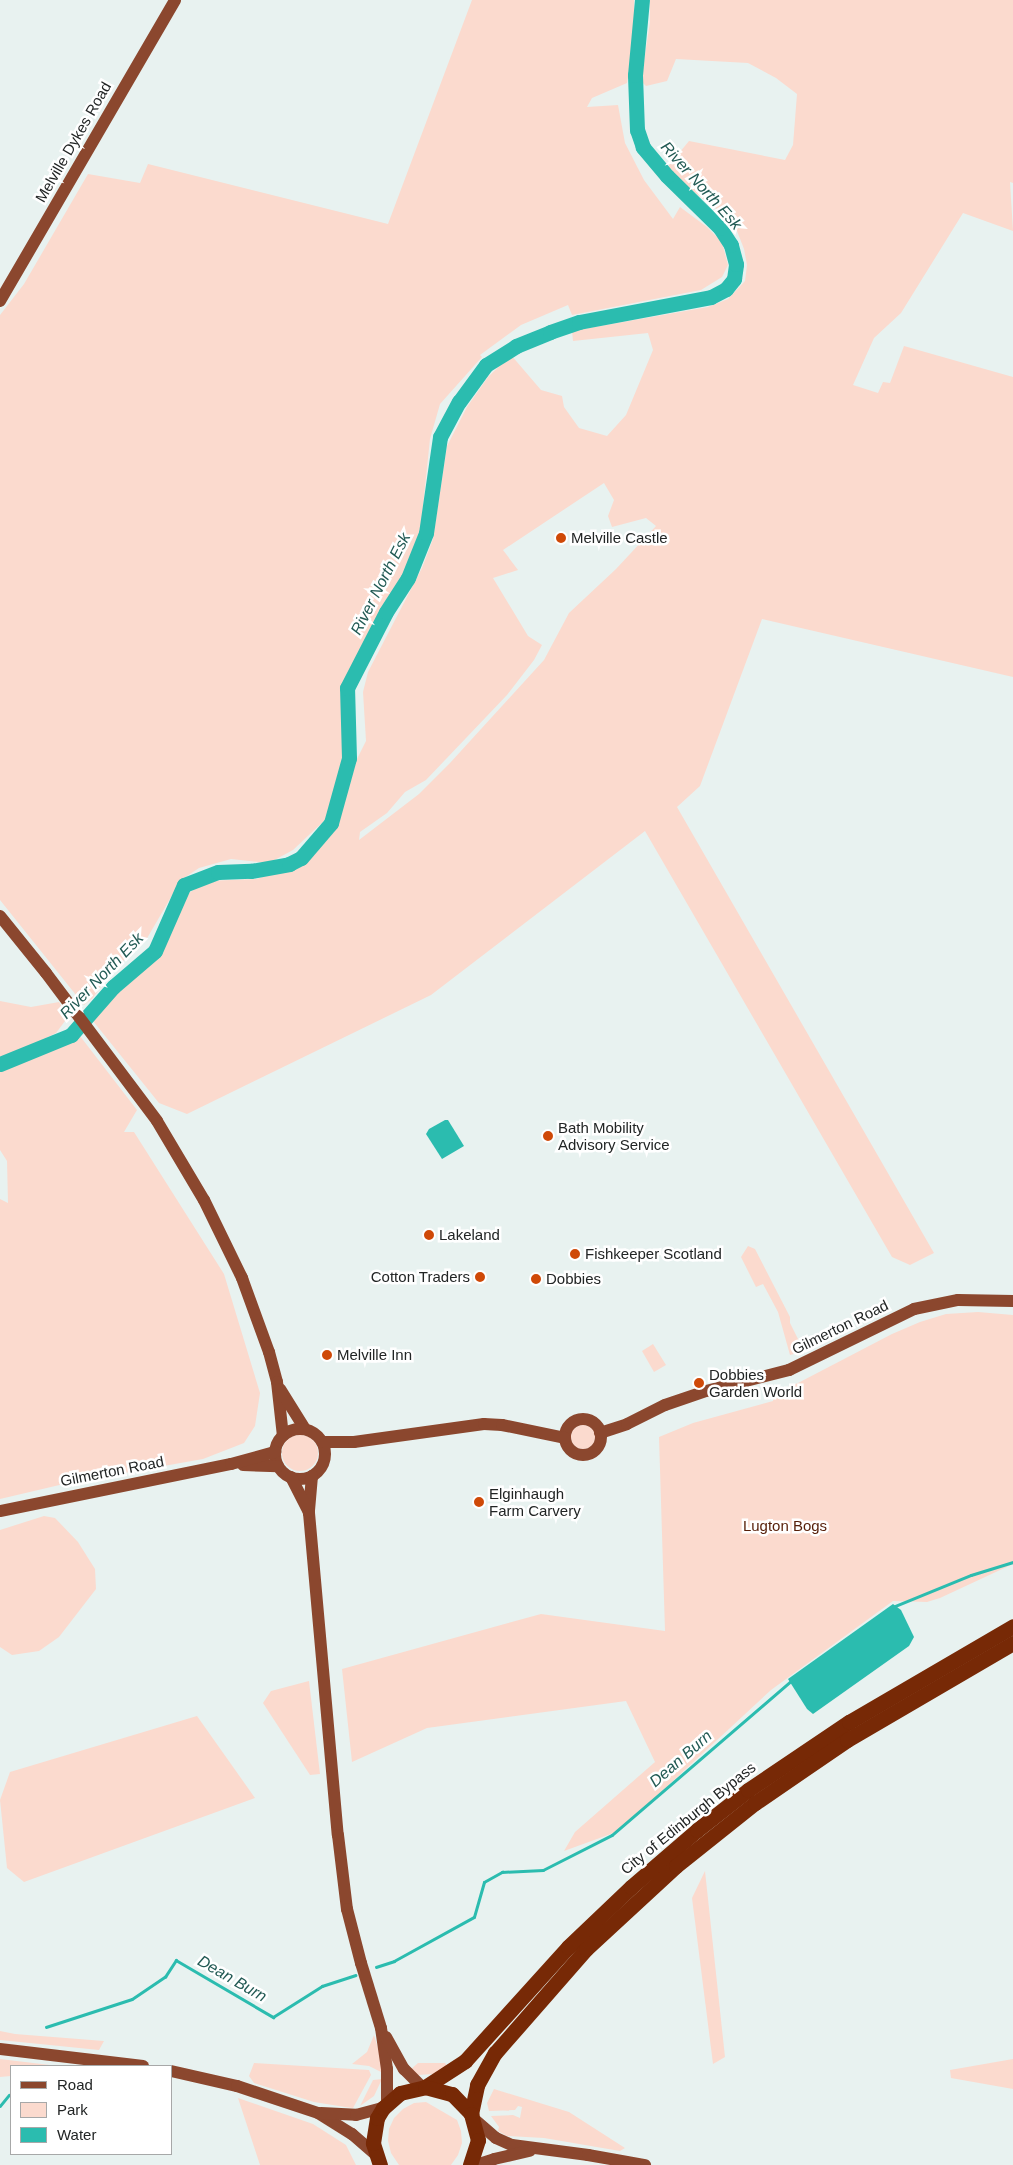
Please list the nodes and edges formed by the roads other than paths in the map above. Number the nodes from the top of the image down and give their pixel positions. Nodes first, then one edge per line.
1 (175, 0) edge
2 (0, 301) edge
3 (1, 917) edge
4 (1013, 1300) edge
5 (277, 1382) junction
6 (305, 1429) junction
7 (600, 1433) junction
8 (283, 1436) junction
9 (565, 1438) junction
10 (323, 1442) junction
11 (354, 1442) junction
12 (275, 1452) junction
13 (325, 1456) junction
14 (231, 1464) junction
15 (278, 1466) junction
16 (312, 1476) junction
17 (291, 1477) junction
18 (0, 1511) edge
19 (310, 1513) junction
20 (1013, 1626) edge
21 (1013, 1643) edge
22 (381, 2028) junction
23 (0, 2049) edge
24 (135, 2065) edge
25 (172, 2072) edge
26 (424, 2087) junction
27 (385, 2106) junction
28 (318, 2113) junction
29 (473, 2116) junction
30 (538, 2150) junction
31 (377, 2161) edge
32 (470, 2165) edge
33 (476, 2165) edge
34 (645, 2165) edge

1 - 2 main road, Melville Dykes Road
3 - 5 main road
4 - 7 main road, Gilmerton Road
5 - 6 main road
5 - 8 main road
6 - 8 main road
6 - 10 main road
7 - 9 main road
7 - 9 main road
8 - 12 main road
9 - 11 main road
10 - 11 main road
10 - 13 main road
11 - 13 main road
12 - 14 main road, Gilmerton Road
12 - 15 main road
13 - 16 main road
14 - 15 main road, Gilmerton Road
14 - 18 main road, Gilmerton Road
15 - 17 main road
16 - 17 main road
16 - 19 main road
17 - 19 main road
19 - 22 main road
20 - 26 highway, City of Edinburgh Bypass
21 - 29 highway, City of Edinburgh Bypass
22 - 26 main road
22 - 27 main road
23 - 24 main road
25 - 28 main road
26 - 27 highway, City of Edinburgh Bypass
26 - 29 highway
27 - 28 main road
27 - 31 highway
28 - 31 main road
29 - 30 main road
29 - 32 highway, City of Edinburgh Bypass
30 - 33 main road
30 - 34 main road

